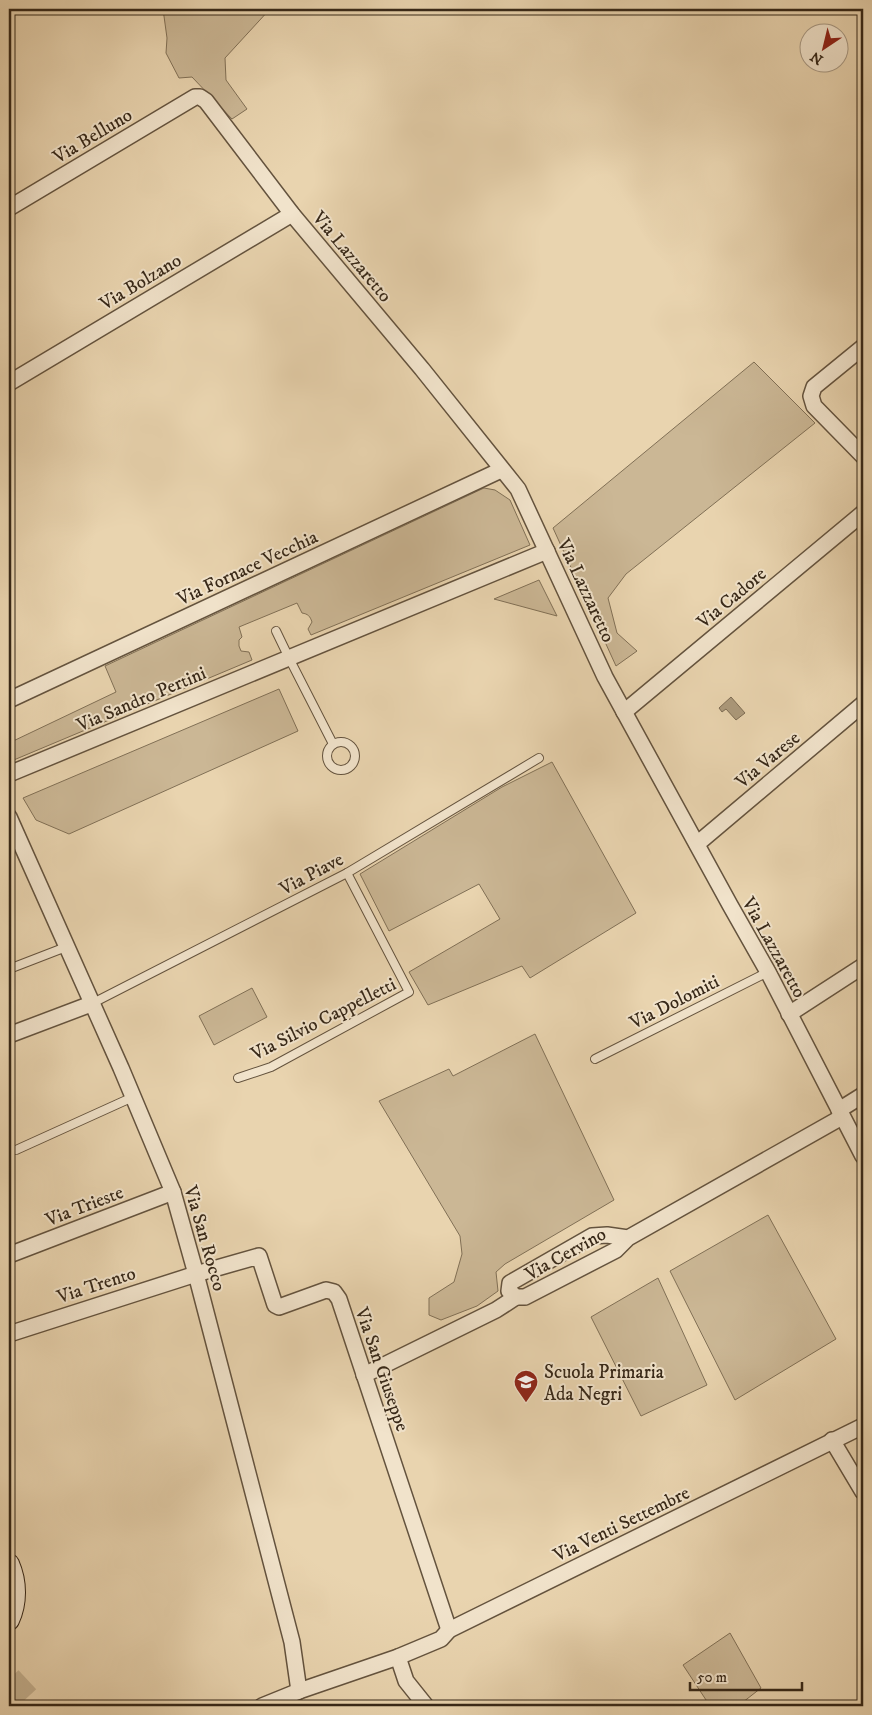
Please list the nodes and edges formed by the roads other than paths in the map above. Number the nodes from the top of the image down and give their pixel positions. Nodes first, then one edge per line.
1 (195, 97) joint
2 (9, 208) edge
3 (292, 214) junction
4 (863, 346) edge
5 (9, 383) edge
6 (863, 456) edge
7 (501, 470) junction
8 (863, 513) edge
9 (547, 551) junction
10 (276, 631) dead end
11 (288, 658) junction
12 (9, 700) edge
13 (863, 704) edge
14 (624, 712) junction
15 (333, 744) dead end
16 (539, 758) dead end
17 (9, 774) edge
18 (9, 818) edge
19 (697, 844) junction
20 (347, 873) junction
21 (66, 947) junction
22 (863, 966) edge
23 (9, 969) edge
24 (768, 972) junction
25 (91, 1004) junction
26 (789, 1014) junction
27 (9, 1035) edge
28 (595, 1059) dead end
29 (238, 1078) dead end
30 (863, 1095) edge
31 (133, 1097) junction
32 (840, 1113) junction
33 (16, 1150) dead end
34 (863, 1156) edge
35 (173, 1192) junction
36 (628, 1238) junction
37 (9, 1256) edge
38 (196, 1274) junction
39 (516, 1297) junction
40 (9, 1334) edge
41 (364, 1375) junction
42 (863, 1426) edge
43 (832, 1440) junction
44 (863, 1492) edge
45 (9, 1564) edge
46 (9, 1620) edge
47 (449, 1630) junction
48 (398, 1657) junction
49 (299, 1691) junction
50 (262, 1706) edge
51 (426, 1706) edge

1 - 2 street, Via Belluno
1 - 3 street, Via Lazzaretto
3 - 5 street, Via Bolzano
3 - 7 street, Via Lazzaretto
4 - 6 street
7 - 9 street, Via Lazzaretto
7 - 12 street, Via Fornace Vecchia
8 - 14 street, Via Cadore
9 - 11 street, Via Sandro Pertini
9 - 14 street, Via Lazzaretto
10 - 11 lane
11 - 15 lane
11 - 17 street, Via Sandro Pertini
13 - 19 street, Via Varese
14 - 19 street, Via Lazzaretto
16 - 20 lane, Via Piave
18 - 21 street, Via San Rocco
19 - 24 street, Via Lazzaretto
20 - 25 lane, Via Piave
20 - 29 lane, Via Silvio Cappelletti
21 - 23 lane
21 - 25 street, Via San Rocco
22 - 26 street
24 - 26 street, Via Lazzaretto
24 - 28 lane, Via Dolomiti
25 - 27 street
25 - 31 street, Via San Rocco
26 - 32 street, Via Lazzaretto
30 - 32 street, Via Cervino
31 - 33 lane
31 - 35 street, Via San Rocco
32 - 34 street, Via Lazzaretto
32 - 36 street, Via Cervino
35 - 37 street, Via Trieste
35 - 38 street, Via San Rocco
36 - 39 street, Via Cervino
36 - 39 street, Via Cervino
38 - 40 street, Via Trento
38 - 41 street, Via San Giuseppe
38 - 49 street, Via San Rocco
39 - 41 street
41 - 47 street, Via San Giuseppe
42 - 43 street, Via Venti Settembre
43 - 44 street
43 - 47 street, Via Venti Settembre
45 - 46 street
47 - 48 street, Via Venti Settembre
48 - 49 street, Via Venti Settembre
48 - 51 street
49 - 50 street, Via Venti Settembre

